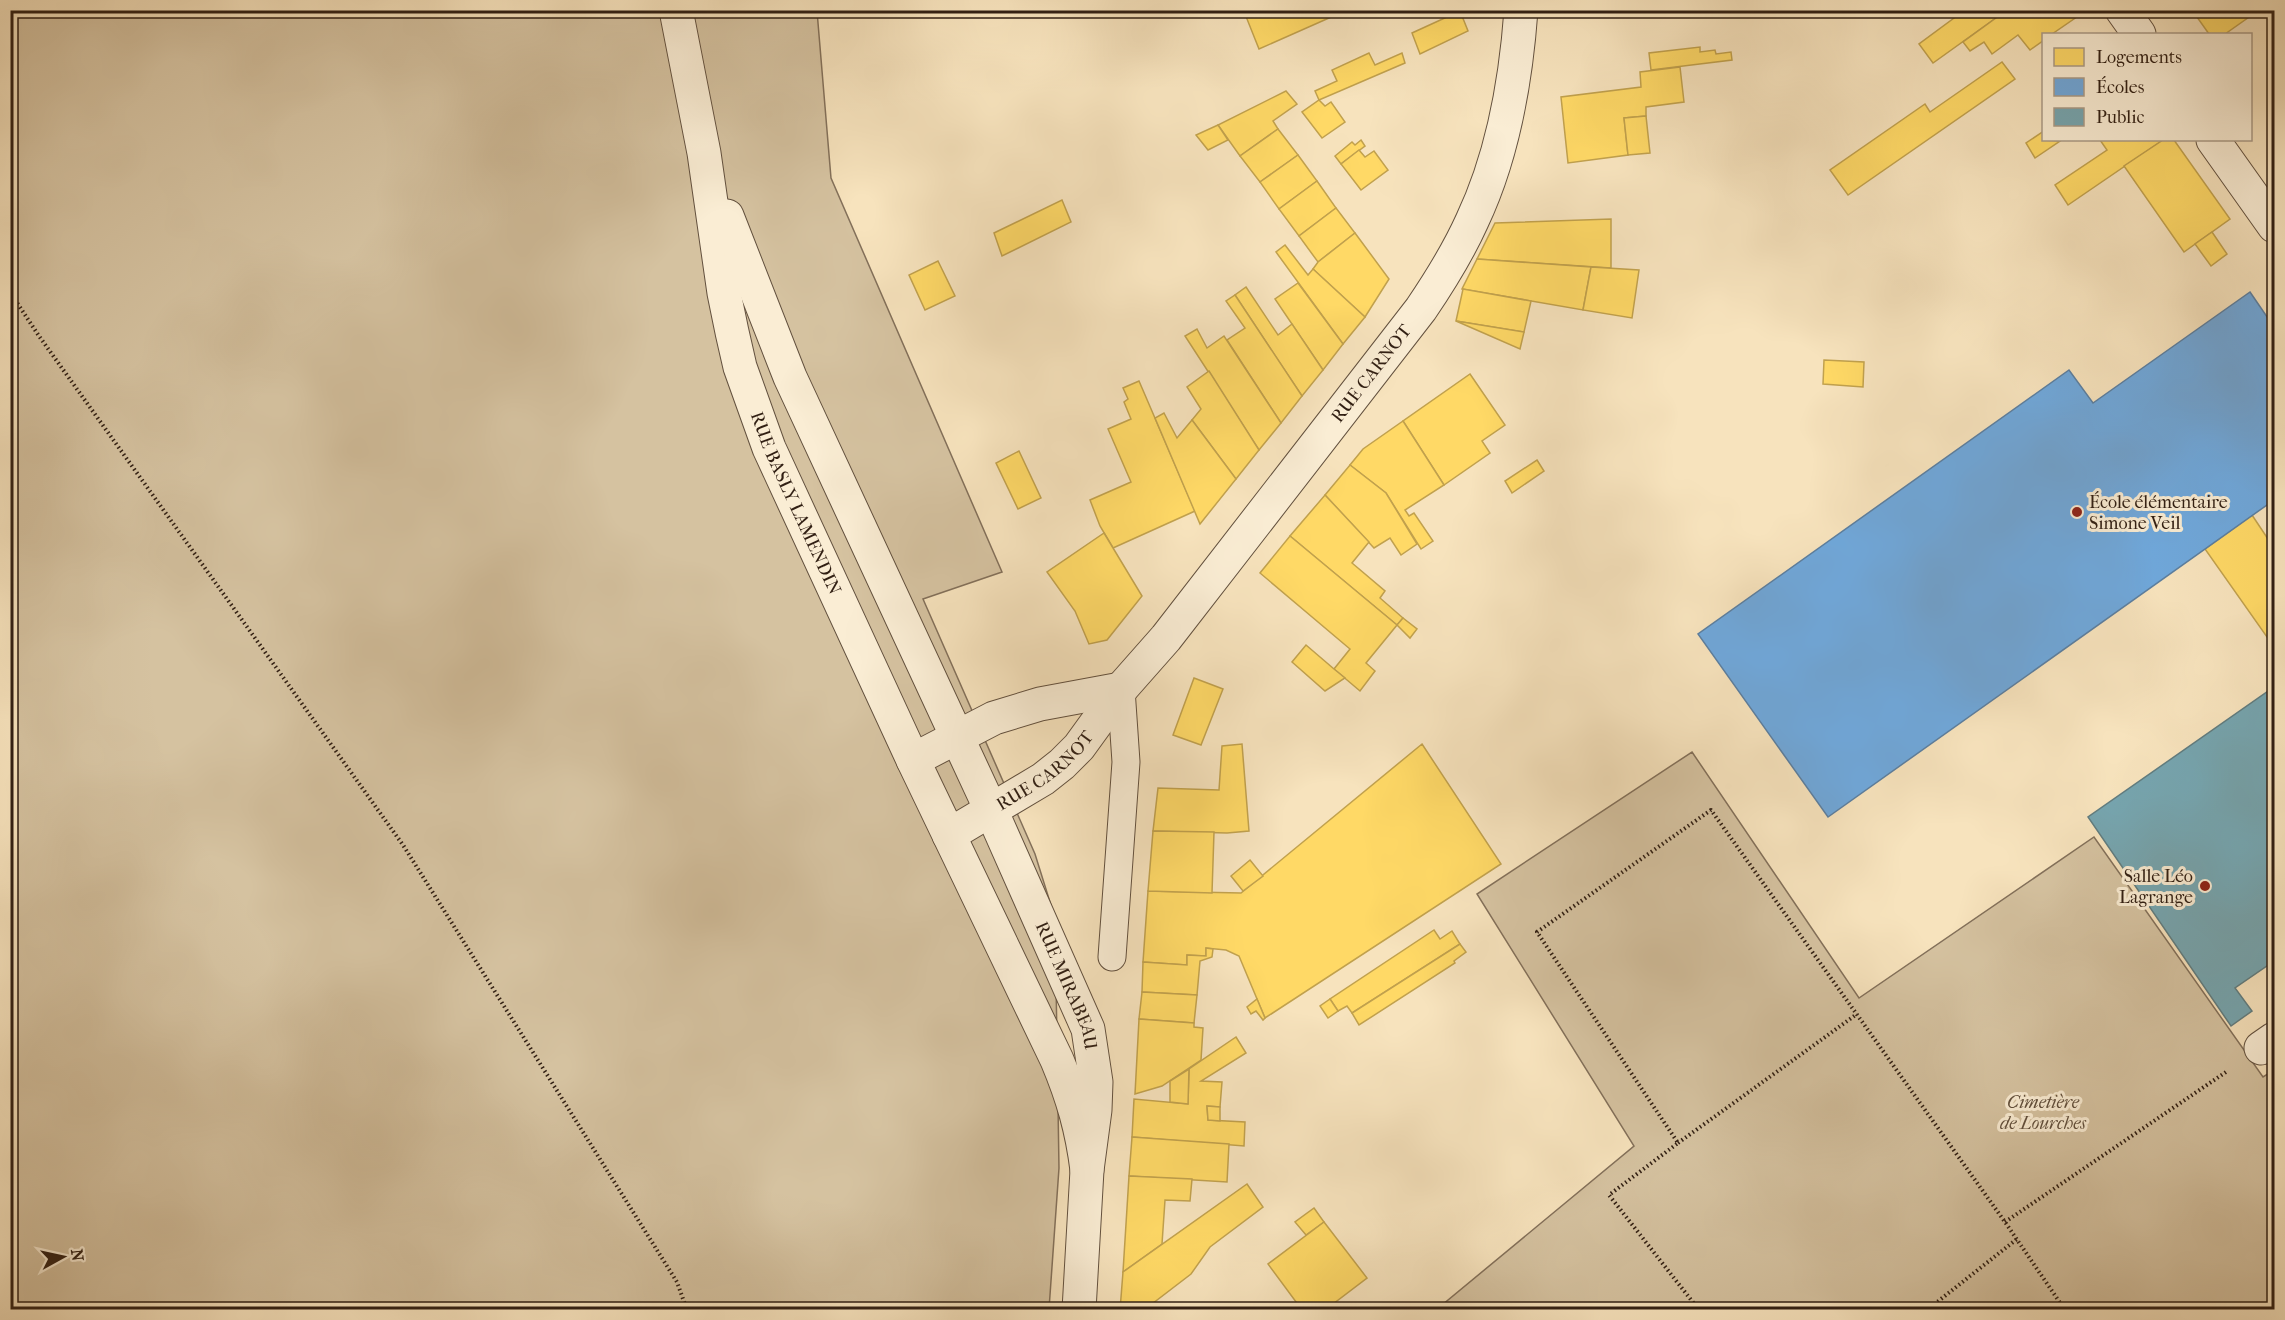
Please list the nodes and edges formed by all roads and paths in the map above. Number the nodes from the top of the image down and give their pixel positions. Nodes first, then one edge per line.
1 (676, 10) edge
2 (1521, 10) edge
3 (2122, 10) edge
4 (2138, 33) edge
5 (2214, 141) edge
6 (704, 153) junction
7 (2274, 226) edge
8 (10, 292) edge
9 (1121, 688) junction
10 (957, 737) junction
11 (913, 760) junction
12 (991, 810) junction
13 (949, 835) junction
14 (1112, 957) dead end
15 (1857, 1014) junction
16 (2268, 1044) edge
17 (1678, 1143) junction
18 (1087, 1170) junction
19 (2006, 1222) junction
20 (2017, 1239) junction
21 (687, 1310) edge
22 (1079, 1310) edge
23 (1699, 1310) edge
24 (1927, 1310) edge
25 (2065, 1310) edge

1 - 6 street, RUE BASLY LAMENDIN
2 - 9 street, RUE CARNOT
3 - 4 street
5 - 7 street
6 - 10 street, RUE BASLY LAMENDIN
6 - 11 street, RUE BASLY LAMENDIN
8 - 21 path
9 - 10 street, RUE CARNOT
9 - 12 street, RUE CARNOT
9 - 14 lane
10 - 11 street, RUE CARNOT
10 - 12 street, RUE BASLY LAMENDIN
11 - 13 street, RUE BASLY LAMENDIN
12 - 13 street, RUE CARNOT
12 - 18 street, RUE MIRABEAU
13 - 18 street, RUE MIRABEAU
15 - 17 path
15 - 17 path
15 - 19 path
16 - 19 path
17 - 23 path
18 - 22 street, RUE MIRABEAU
19 - 20 path
20 - 24 path
20 - 25 path

